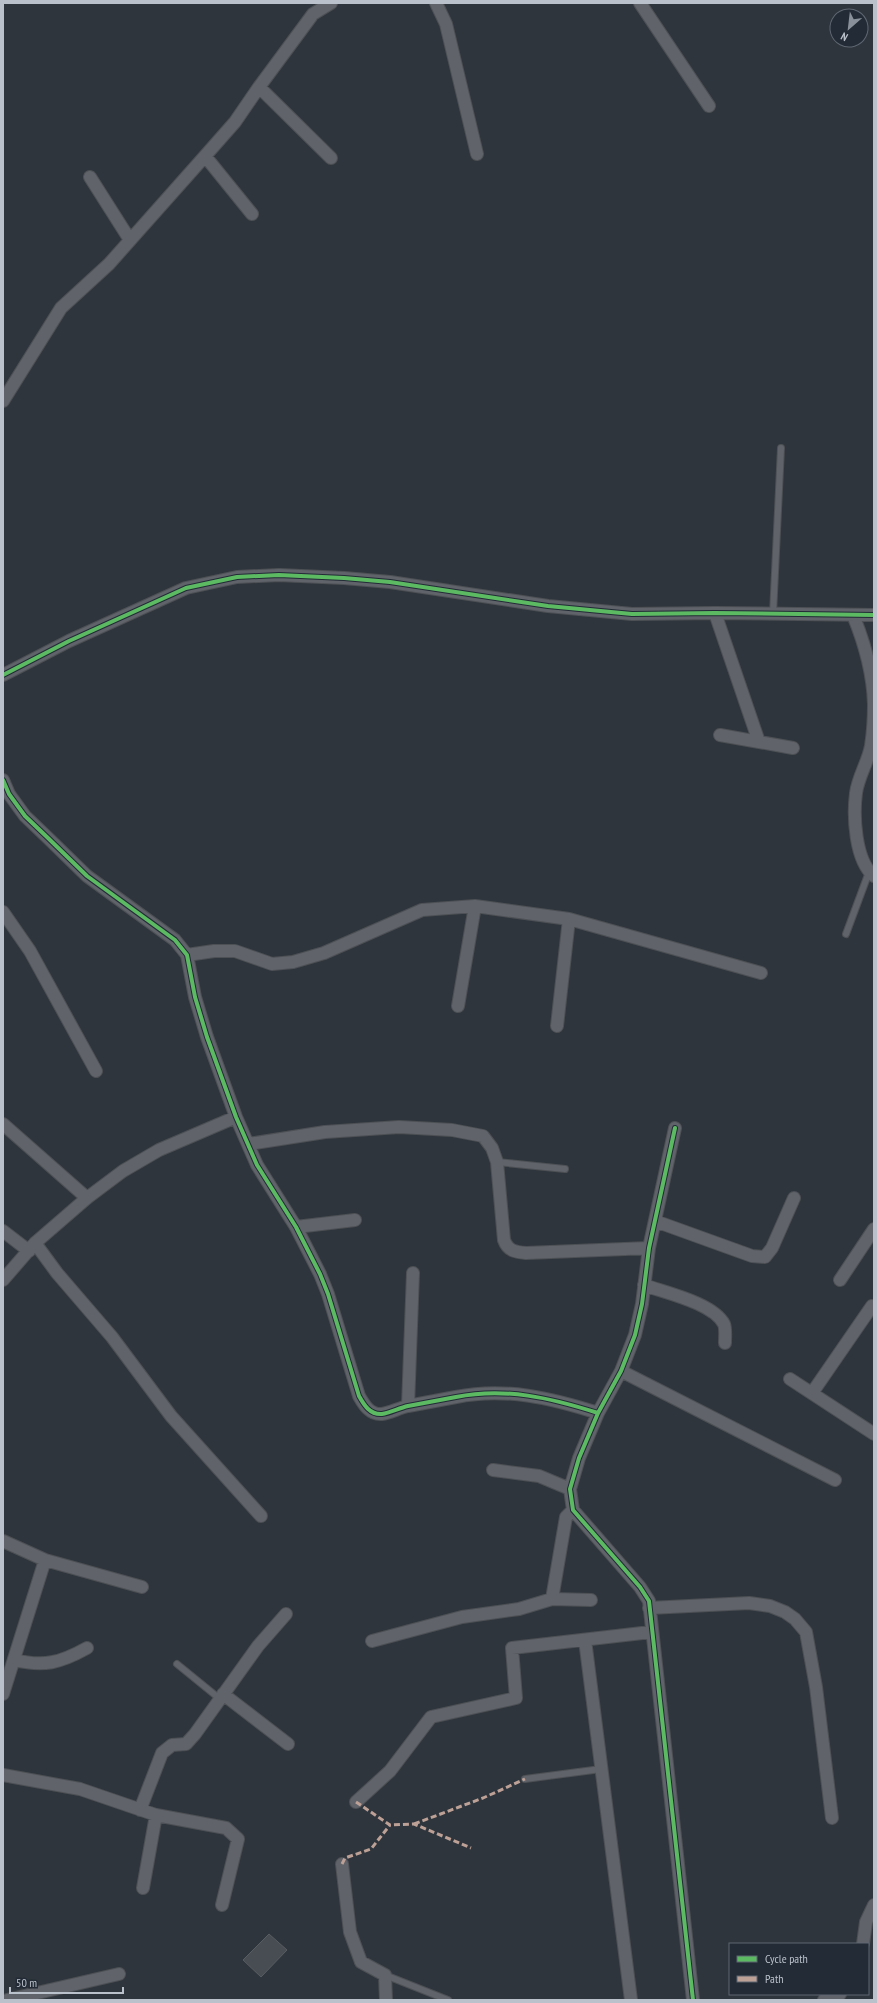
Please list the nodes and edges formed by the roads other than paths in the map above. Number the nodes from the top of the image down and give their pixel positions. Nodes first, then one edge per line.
1 (331, 3) edge
2 (436, 3) edge
3 (640, 3) edge
4 (259, 87) junction
5 (709, 106) dead end
6 (477, 154) dead end
7 (206, 156) junction
8 (331, 158) dead end
9 (90, 176) dead end
10 (252, 214) dead end
11 (130, 240) junction
12 (3, 401) edge
13 (781, 448) dead end
14 (715, 612) junction
15 (773, 614) junction
16 (874, 615) edge
17 (853, 616) junction
18 (3, 675) edge
19 (720, 735) dead end
20 (759, 742) junction
21 (794, 748) dead end
22 (3, 780) edge
23 (872, 874) edge
24 (474, 906) junction
25 (3, 912) edge
26 (569, 919) junction
27 (846, 934) dead end
28 (187, 955) junction
29 (761, 973) dead end
30 (458, 1006) dead end
31 (557, 1026) dead end
32 (96, 1071) dead end
33 (236, 1117) junction
34 (3, 1124) edge
35 (675, 1128) dead end
36 (249, 1144) junction
37 (497, 1162) junction
38 (566, 1169) dead end
39 (87, 1198) junction
40 (794, 1198) dead end
41 (355, 1220) dead end
42 (655, 1221) junction
43 (296, 1227) junction
44 (874, 1230) edge
45 (3, 1231) edge
46 (32, 1247) junction
47 (649, 1248) junction
48 (413, 1273) dead end
49 (3, 1280) edge
50 (840, 1280) dead end
51 (644, 1285) junction
52 (872, 1306) dead end
53 (725, 1343) dead end
54 (621, 1371) junction
55 (790, 1379) dead end
56 (812, 1393) junction
57 (408, 1406) junction
58 (598, 1413) junction
59 (874, 1434) edge
60 (493, 1470) dead end
61 (835, 1480) dead end
62 (570, 1489) junction
63 (573, 1510) junction
64 (261, 1516) dead end
65 (3, 1541) edge
66 (45, 1560) junction
67 (142, 1588) dead end
68 (552, 1599) junction
69 (590, 1600) dead end
70 (649, 1608) junction
71 (286, 1614) dead end
72 (651, 1632) junction
73 (585, 1640) junction
74 (372, 1641) dead end
75 (87, 1648) dead end
76 (14, 1660) junction
77 (177, 1664) dead end
78 (3, 1694) edge
79 (222, 1697) junction
80 (288, 1744) dead end
81 (601, 1769) junction
82 (3, 1775) edge
83 (524, 1779) dead end
84 (356, 1802) dead end
85 (140, 1810) junction
86 (156, 1815) junction
87 (832, 1818) dead end
88 (342, 1864) dead end
89 (143, 1888) dead end
90 (222, 1905) dead end
91 (874, 1905) edge
92 (863, 1943) edge
93 (119, 1974) dead end
94 (385, 1975) junction
95 (837, 1995) edge
96 (7, 2000) edge
97 (386, 2000) edge
98 (448, 2000) edge
99 (631, 2000) edge
100 (693, 2000) edge
101 (824, 2000) edge

1 - 4 street
2 - 6 street
3 - 5 street
4 - 7 street
4 - 8 street
7 - 10 street
7 - 11 street
9 - 11 street
11 - 12 street
13 - 15 lane
14 - 15 street
14 - 18 street
14 - 20 street
15 - 17 street
16 - 17 street
17 - 23 street
19 - 20 street
20 - 21 street
22 - 28 street
23 - 27 lane
24 - 26 street
24 - 28 street
24 - 30 street
25 - 32 street
26 - 29 street
26 - 31 street
28 - 33 street
33 - 36 street
33 - 39 street
34 - 39 street
35 - 42 street
36 - 37 street
36 - 43 street
37 - 38 lane
37 - 47 street
39 - 46 street
40 - 42 street
41 - 43 street
42 - 47 street
43 - 57 street
44 - 50 street
45 - 46 street
46 - 49 street
46 - 64 street
47 - 51 street
48 - 57 street
51 - 53 street
51 - 54 street
52 - 56 street
54 - 58 street
54 - 61 street
55 - 56 street
56 - 59 street
57 - 58 street
58 - 62 street
60 - 62 street
62 - 63 street
63 - 68 street
63 - 70 street
65 - 66 street
66 - 67 street
66 - 76 street
68 - 69 street
68 - 74 street
70 - 72 street
70 - 87 street
71 - 79 street
72 - 73 street
72 - 100 street
73 - 81 street
73 - 84 street
75 - 76 street
76 - 78 street
77 - 79 lane
79 - 80 street
79 - 85 street
81 - 83 lane
81 - 99 street
82 - 85 street
85 - 86 street
86 - 89 street
86 - 90 street
88 - 94 street
91 - 92 street
93 - 96 street
94 - 97 street
94 - 98 lane
95 - 101 street

